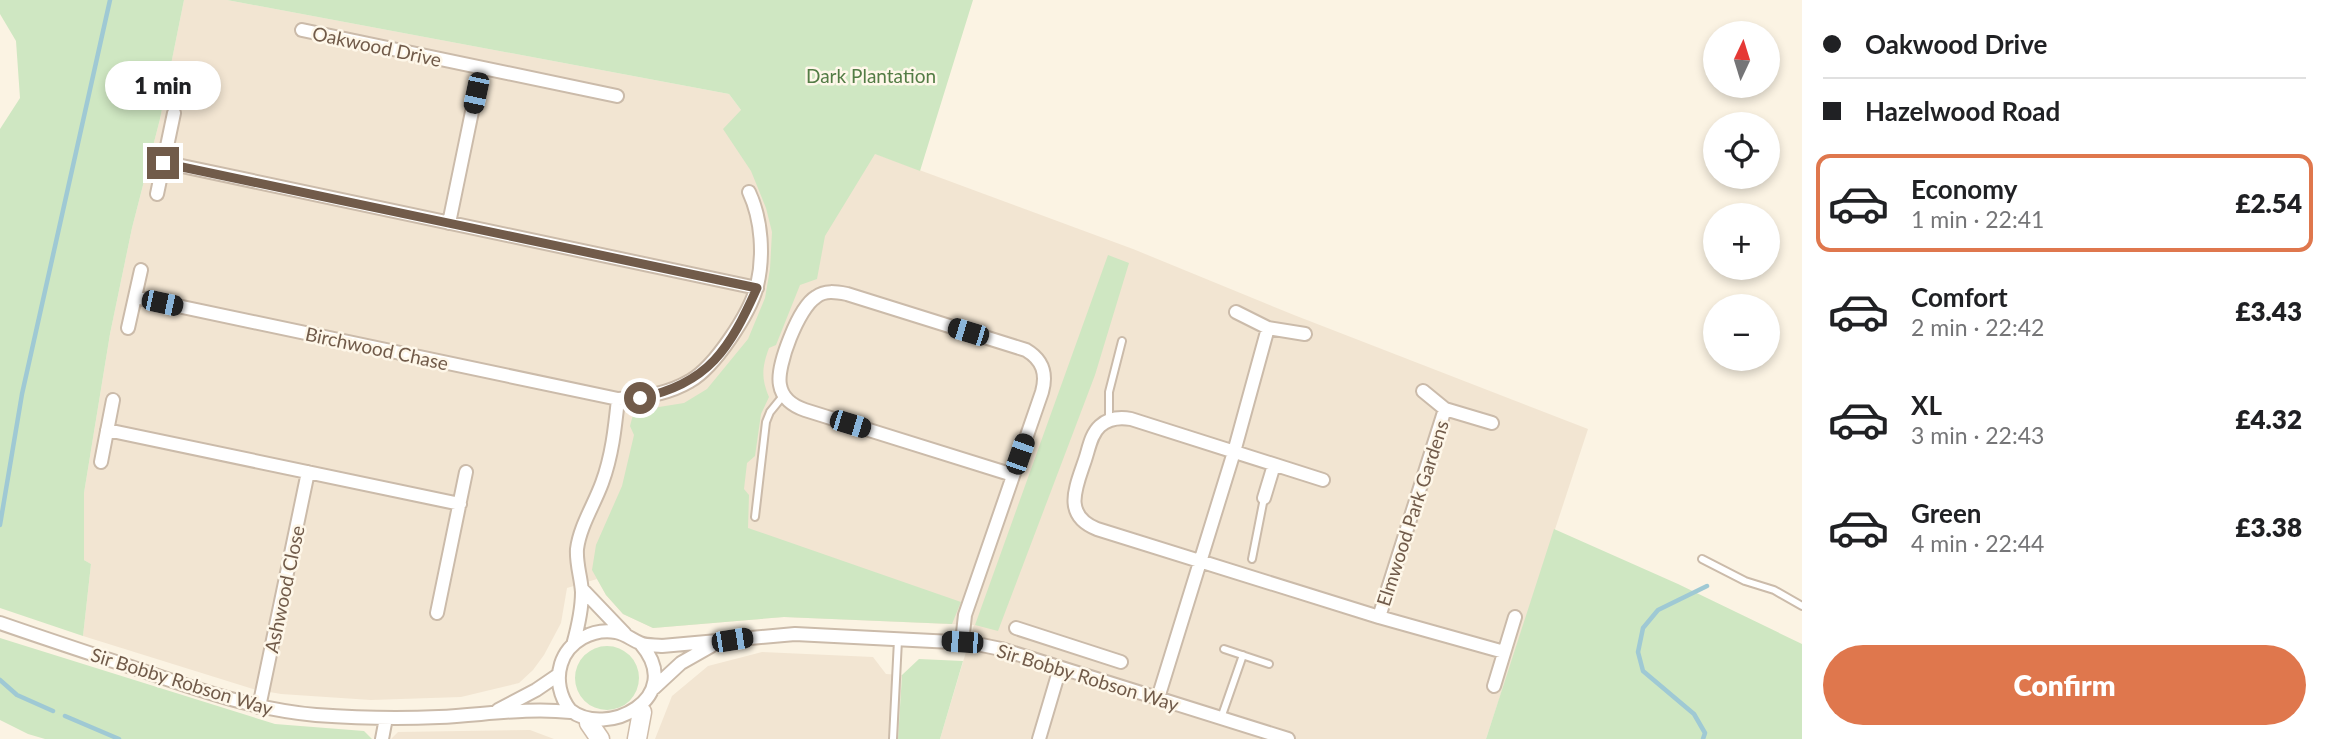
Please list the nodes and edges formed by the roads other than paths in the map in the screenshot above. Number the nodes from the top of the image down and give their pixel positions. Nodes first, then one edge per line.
1 (302, 30) dead end
2 (481, 68) junction
3 (617, 96) dead end
4 (174, 113) dead end
5 (163, 163) junction
6 (749, 192) dead end
7 (157, 194) dead end
8 (449, 223) junction
9 (141, 270) dead end
10 (757, 288) junction
11 (135, 297) junction
12 (1236, 312) dead end
13 (128, 328) dead end
14 (1268, 328) junction
15 (1305, 334) dead end
16 (1122, 341) dead end
17 (1423, 391) dead end
18 (784, 395) junction
19 (618, 399) junction
20 (113, 400) dead end
21 (1445, 409) junction
22 (1109, 420) junction
23 (1492, 423) dead end
24 (107, 430) junction
25 (1234, 452) junction
26 (101, 462) dead end
27 (1274, 465) junction
28 (309, 472) junction
29 (466, 472) dead end
30 (1013, 475) junction
31 (1323, 480) dead end
32 (1264, 498) joint
33 (460, 504) junction
34 (755, 517) dead end
35 (1252, 559) dead end
36 (1702, 559) dead end
37 (1200, 561) junction
38 (582, 589) junction
39 (1802, 606) edge
40 (437, 613) dead end
41 (1379, 617) junction
42 (1515, 617) dead end
43 (0, 623) edge
44 (1016, 628) dead end
45 (1031, 633) junction
46 (626, 635) junction
47 (898, 639) junction
48 (962, 642) junction
49 (717, 643) junction
50 (641, 644) junction
51 (573, 645) junction
52 (1224, 649) dead end
53 (1504, 652) junction
54 (1242, 655) junction
55 (1023, 656) junction
56 (1106, 657) junction
57 (1121, 662) dead end
58 (1269, 664) dead end
59 (1060, 668) junction
60 (558, 675) junction
61 (1098, 680) junction
62 (1494, 686) dead end
63 (654, 688) junction
64 (1158, 698) junction
65 (259, 707) junction
66 (494, 712) junction
67 (571, 712) junction
68 (642, 712) junction
69 (386, 718) junction
70 (1222, 718) junction
71 (589, 723) junction
72 (383, 739) edge
73 (600, 739) edge
74 (637, 739) edge
75 (892, 739) edge
76 (1039, 739) edge
77 (1288, 739) edge

1 - 2 street, Oakwood Drive
2 - 3 street, Oakwood Drive
2 - 8 street
4 - 5 street
5 - 7 street
5 - 8 street
6 - 10 street
8 - 10 street
9 - 11 street
10 - 19 street
11 - 13 street
11 - 19 street, Birchwood Chase
12 - 14 street
14 - 15 street
14 - 25 street
16 - 22 lane
17 - 21 street, Elmwood Park Gardens
18 - 30 street
18 - 30 street
18 - 34 lane
19 - 38 street
20 - 24 street
21 - 23 street, Elmwood Park Gardens
21 - 41 street, Elmwood Park Gardens
22 - 25 street
22 - 37 street, Elmwood Park Gardens
24 - 26 street
24 - 28 street
25 - 27 street
25 - 37 street
27 - 31 street
27 - 32 street
28 - 33 street
28 - 65 street, Ashwood Close
29 - 33 street
30 - 48 street
32 - 35 lane
33 - 40 street
36 - 39 lane
37 - 41 street, Elmwood Park Gardens
37 - 64 street
38 - 46 street
38 - 51 street
41 - 53 street, Elmwood Park Gardens
42 - 53 street
43 - 65 street, Sir Bobby Robson Way
44 - 45 street
45 - 55 street
45 - 56 street
46 - 50 street
46 - 51 street
47 - 48 street, Sir Bobby Robson Way
47 - 49 street, Sir Bobby Robson Way
47 - 75 lane
48 - 55 street, Sir Bobby Robson Way
49 - 50 street, Sir Bobby Robson Way
49 - 63 street, Sir Bobby Robson Way
50 - 63 street
51 - 60 street
52 - 54 lane
53 - 62 street
54 - 58 lane
54 - 70 lane
55 - 59 street, Sir Bobby Robson Way
56 - 57 street
56 - 61 street
59 - 61 street, Sir Bobby Robson Way
59 - 76 street
60 - 66 street, Sir Bobby Robson Way
60 - 67 street
61 - 64 street, Sir Bobby Robson Way
63 - 68 street
64 - 70 street, Sir Bobby Robson Way
65 - 69 street, Sir Bobby Robson Way
66 - 67 street, Sir Bobby Robson Way
66 - 69 street, Sir Bobby Robson Way
67 - 71 street
68 - 71 street
68 - 74 street
69 - 72 street
70 - 77 street, Sir Bobby Robson Way
71 - 73 street

